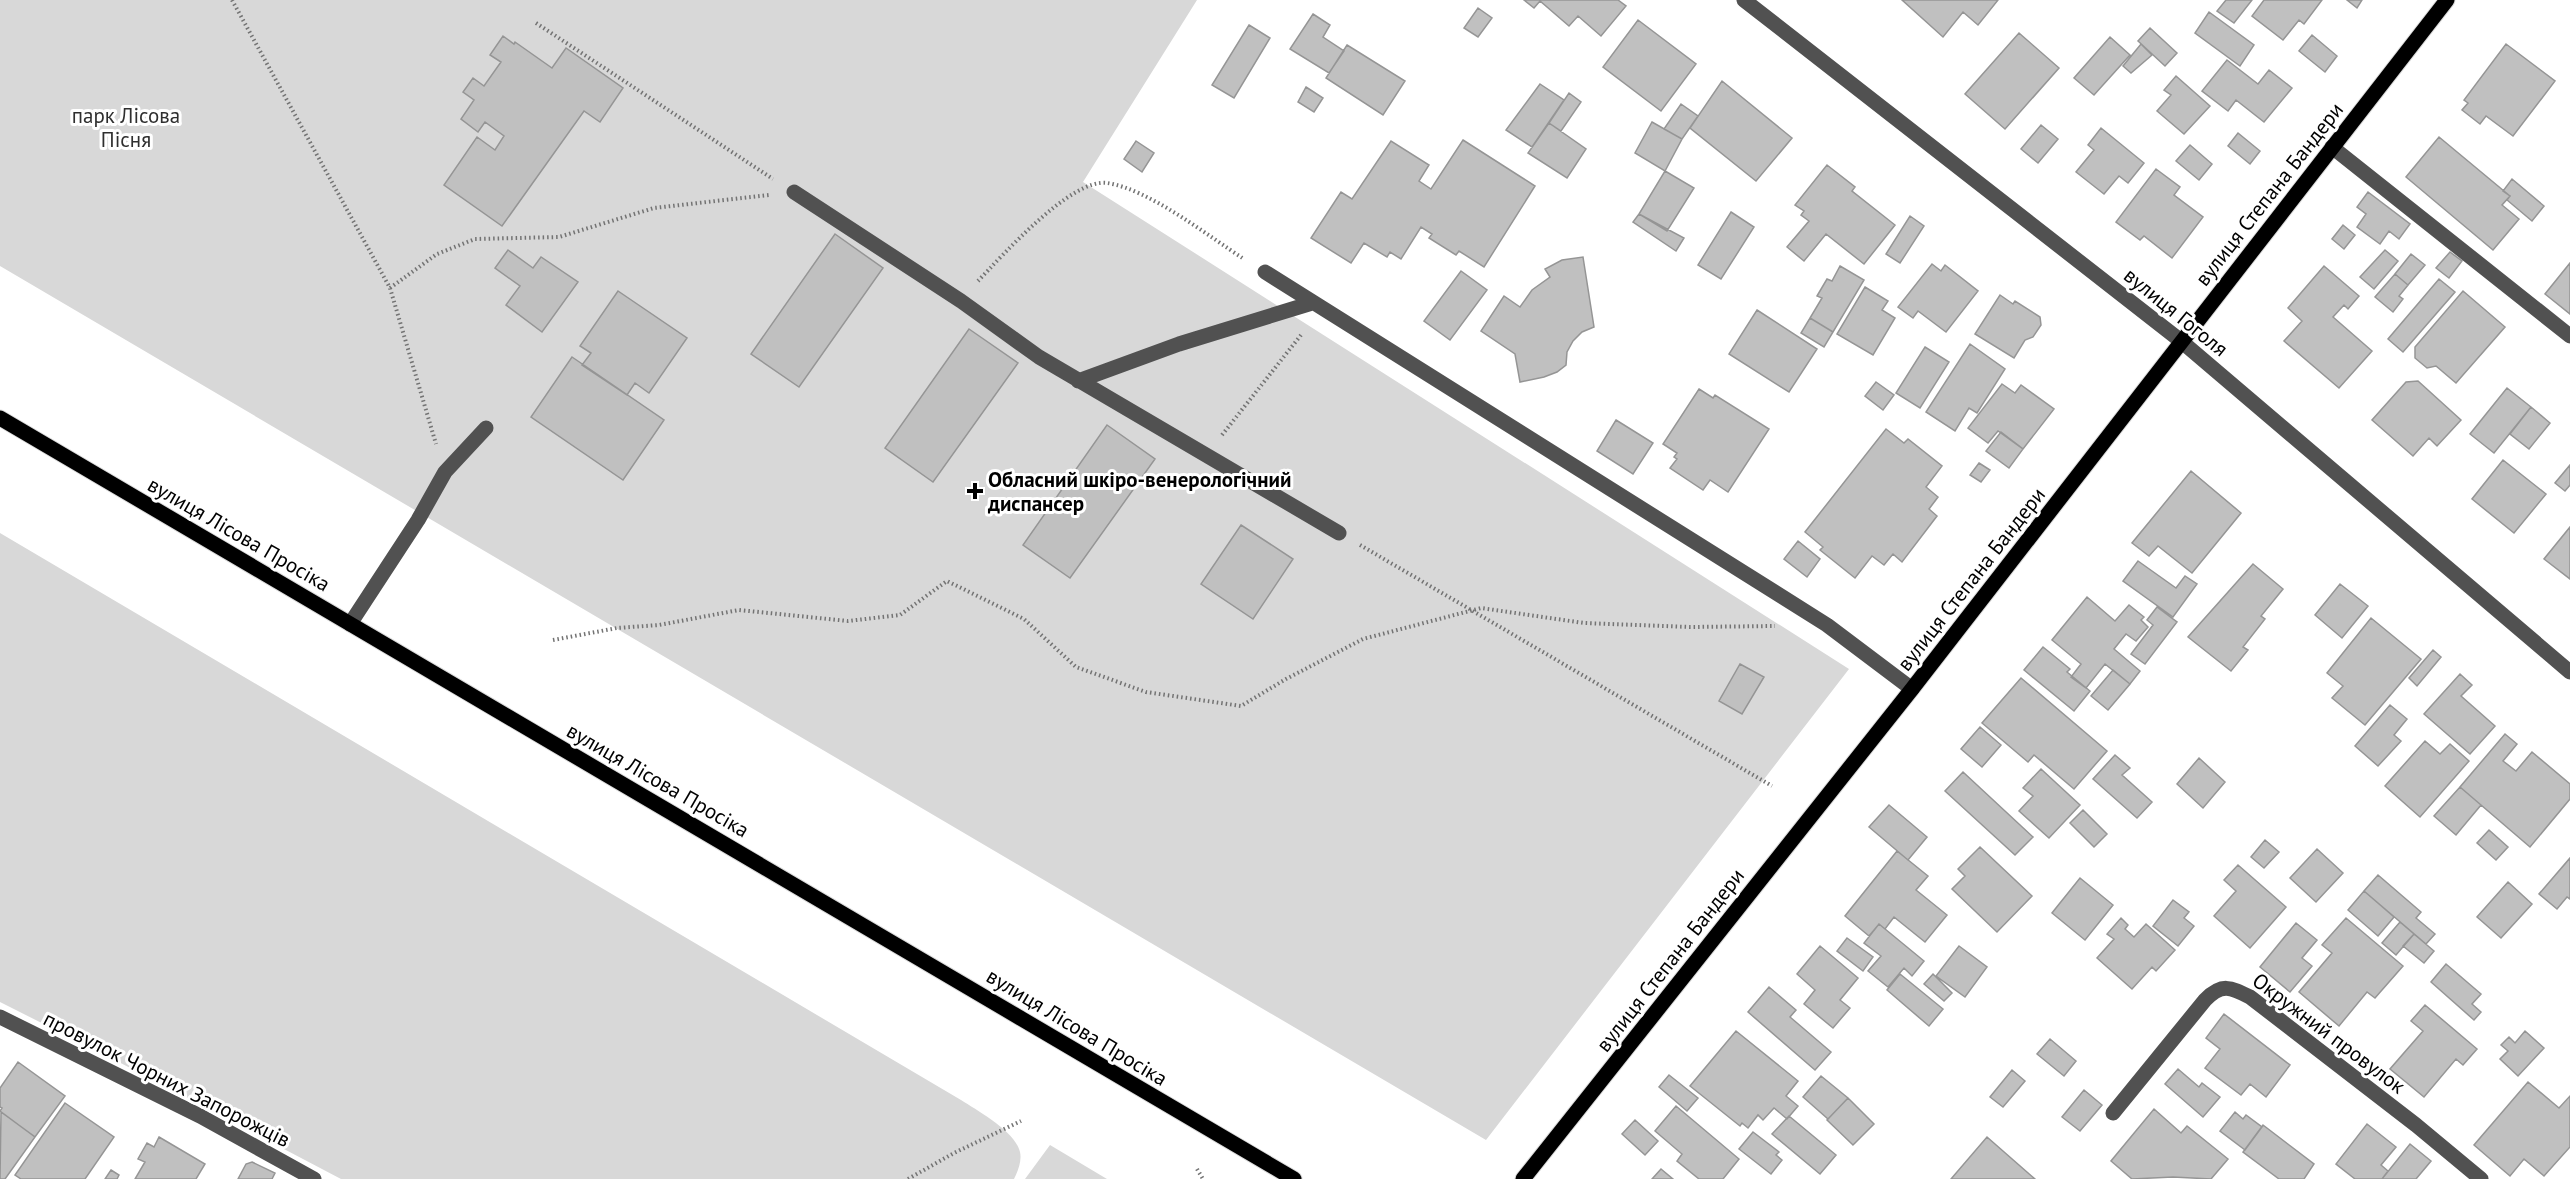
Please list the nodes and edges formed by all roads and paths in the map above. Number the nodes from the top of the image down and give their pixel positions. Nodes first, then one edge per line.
1 (232, 0) edge
2 (1744, 0) edge
3 (2447, 0) edge
4 (536, 23) dead end
5 (2332, 147) junction
6 (794, 192) junction
7 (1264, 272) joint
8 (390, 288) junction
9 (961, 301) junction
10 (1317, 306) junction
11 (2570, 336) edge
12 (2181, 341) junction
13 (1078, 381) junction
14 (0, 418) edge
15 (486, 428) dead end
16 (1206, 455) junction
17 (445, 472) junction
18 (1339, 532) joint
19 (1472, 611) junction
20 (351, 624) junction
21 (1783, 626) dead end
22 (553, 640) dead end
23 (2570, 672) edge
24 (1912, 689) junction
25 (1772, 786) dead end
26 (0, 1017) edge
27 (2113, 1113) dead end
28 (1021, 1121) dead end
29 (1197, 1169) dead end
30 (314, 1179) edge
31 (908, 1179) edge
32 (1203, 1179) edge
33 (1294, 1179) edge
34 (1523, 1179) edge
35 (2481, 1179) edge

1 - 8 path
2 - 12 street, вулиця Гоголя
3 - 5 main road, вулиця Степана Бандери
4 - 6 path
5 - 11 street
5 - 12 main road, вулиця Степана Бандери
6 - 8 path
6 - 9 street
7 - 9 path
7 - 10 street
8 - 17 path
9 - 13 street
10 - 13 street
10 - 16 path
10 - 24 street
12 - 23 street, вулиця Гоголя
12 - 24 main road, вулиця Степана Бандери
13 - 16 street
14 - 20 main road, вулиця Лісова Просіка
15 - 17 street
16 - 18 street
17 - 20 street
18 - 19 path
19 - 21 path
19 - 22 path
19 - 25 path
20 - 33 main road, вулиця Лісова Просіка
24 - 34 main road, вулиця Степана Бандери
26 - 30 street, провулок Чорних Запорожців
27 - 35 street, Окружний провулок
28 - 31 path
29 - 32 path

